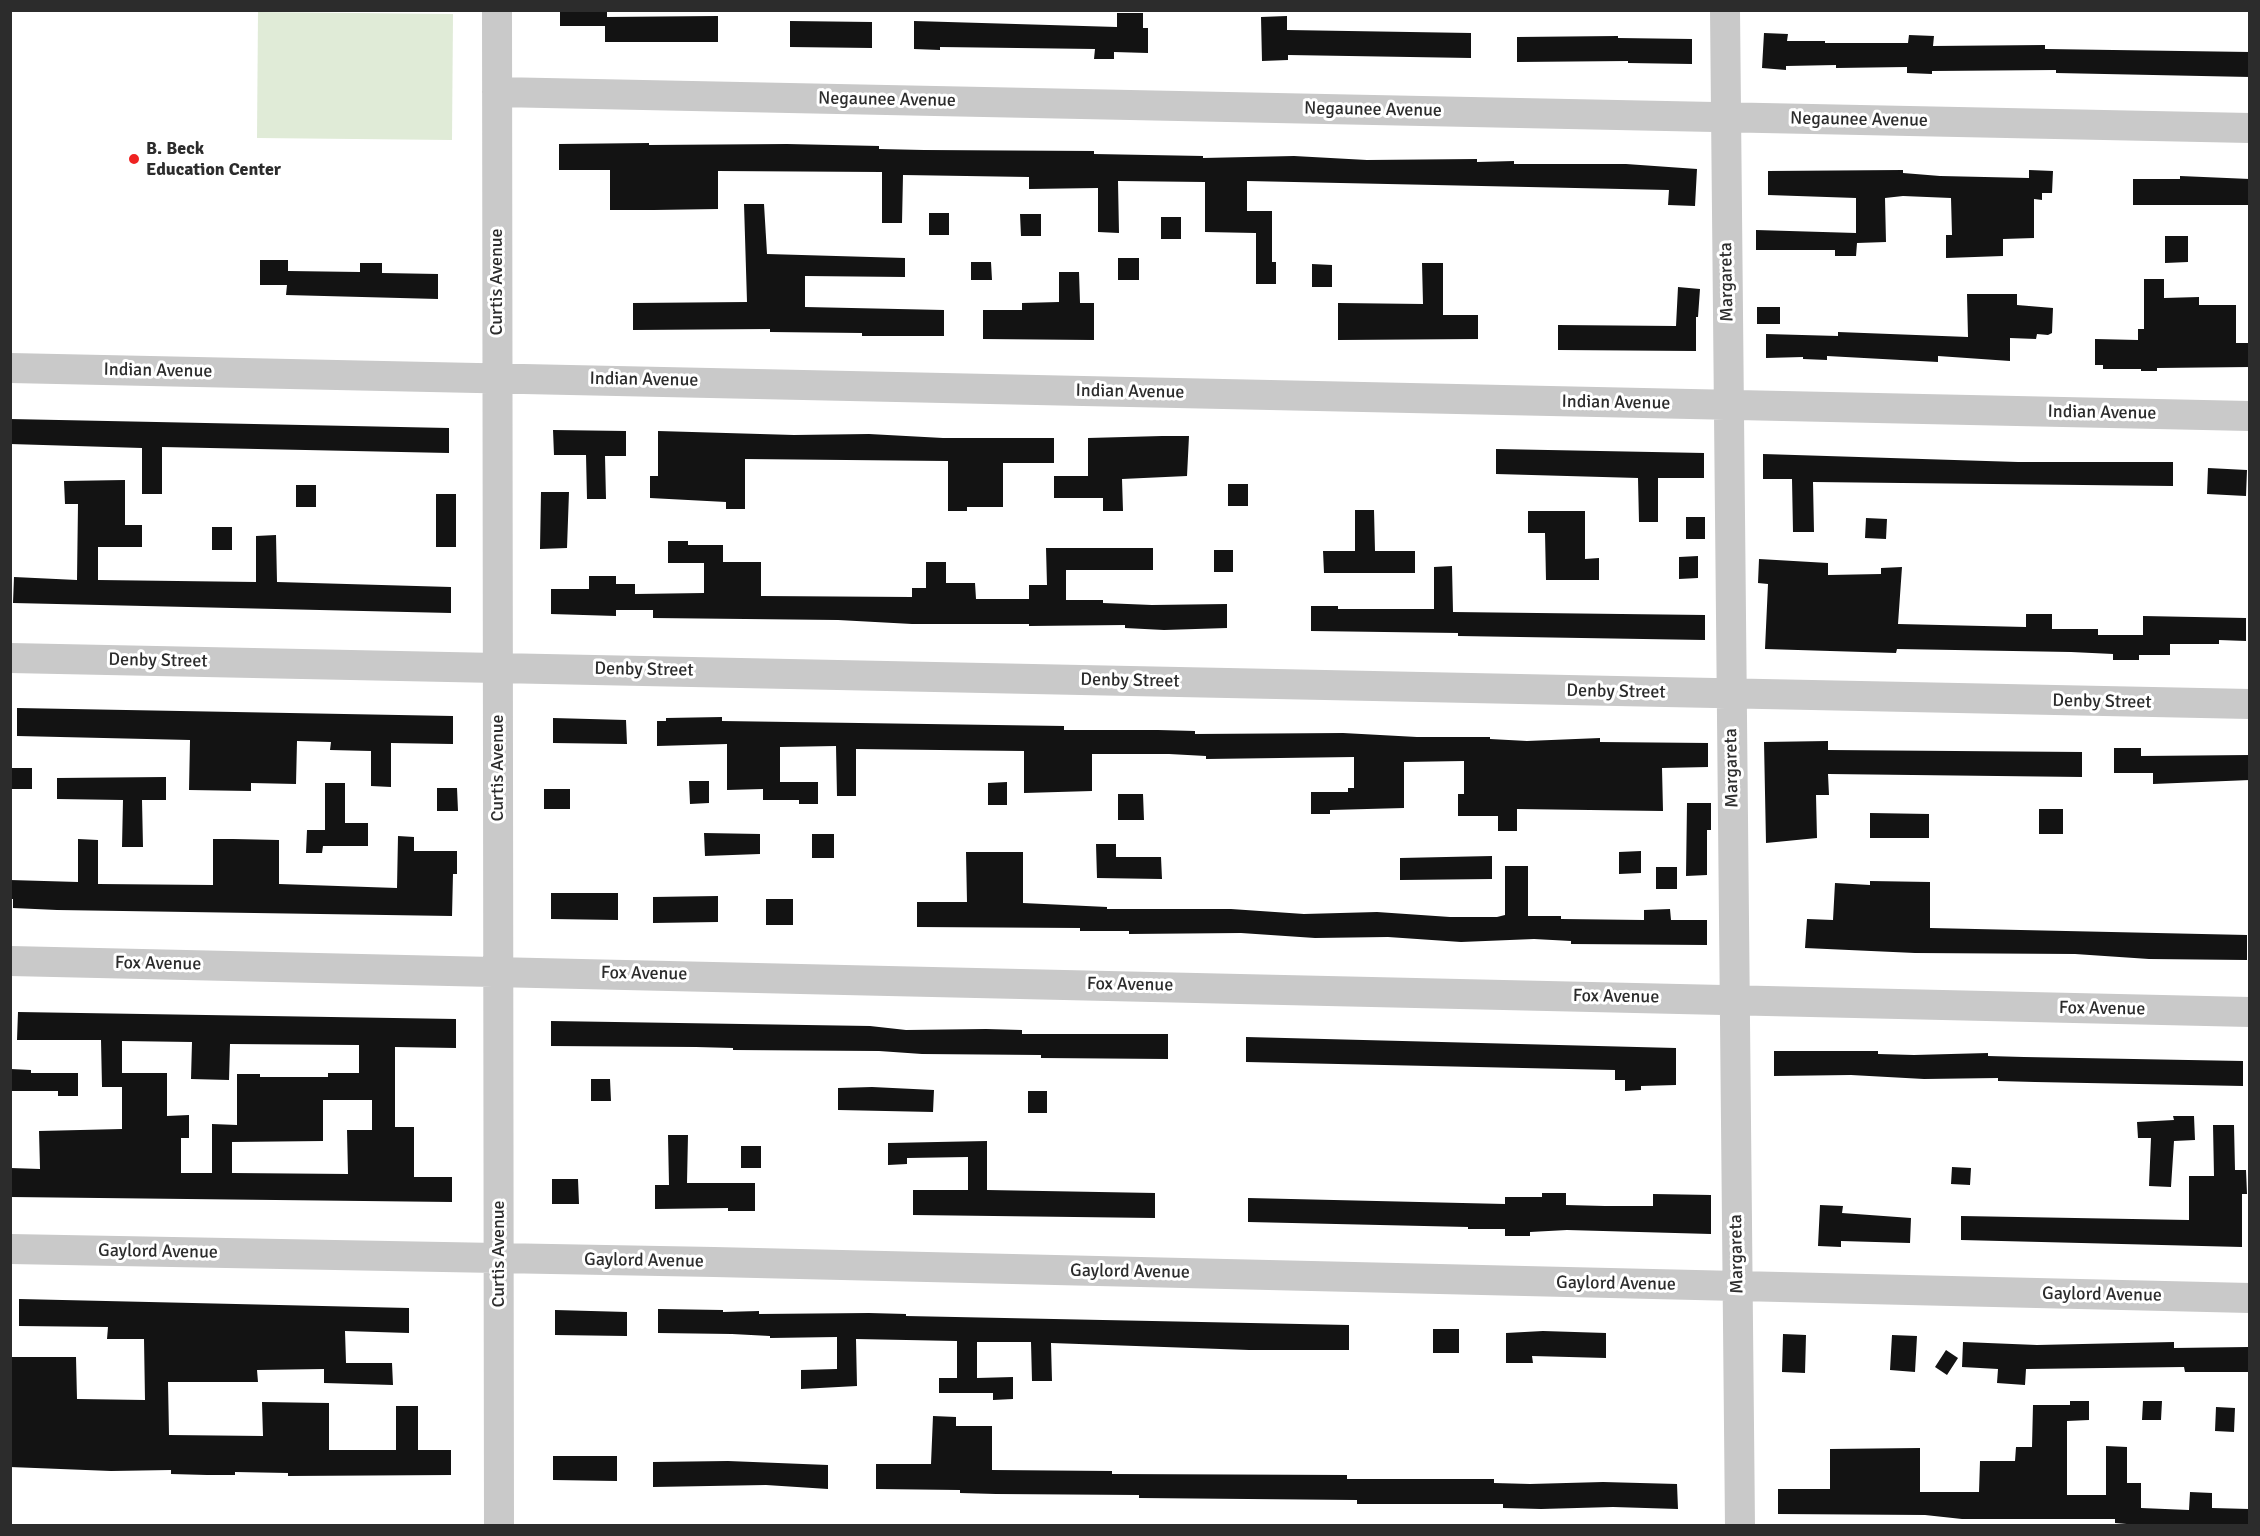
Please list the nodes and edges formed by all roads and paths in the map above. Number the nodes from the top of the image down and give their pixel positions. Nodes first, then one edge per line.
1 (497, 10) edge
2 (1725, 10) edge
3 (497, 92) junction
4 (1725, 117) junction
5 (2250, 128) edge
6 (10, 368) edge
7 (497, 377) junction
8 (1729, 406) junction
9 (2250, 416) edge
10 (10, 658) edge
11 (498, 668) junction
12 (1731, 694) junction
13 (2250, 705) edge
14 (10, 961) edge
15 (498, 970) junction
16 (1735, 1000) junction
17 (2250, 1012) edge
18 (10, 1249) edge
19 (499, 1258) junction
20 (1737, 1287) junction
21 (2250, 1298) edge
22 (499, 1526) edge
23 (1740, 1526) edge

1 - 3 street, Curtis Avenue
2 - 4 street, Margareta
3 - 4 street, Negaunee Avenue
3 - 7 street, Curtis Avenue
4 - 5 street, Negaunee Avenue
4 - 8 street, Margareta
6 - 7 street, Indian Avenue
7 - 8 street, Indian Avenue
7 - 11 street, Curtis Avenue
8 - 9 street, Indian Avenue
8 - 12 street, Margareta
10 - 11 street, Denby Street
11 - 12 street, Denby Street
11 - 15 street, Curtis Avenue
12 - 13 street, Denby Street
12 - 16 street, Margareta
14 - 15 street, Fox Avenue
15 - 16 street, Fox Avenue
15 - 19 street, Curtis Avenue
16 - 17 street, Fox Avenue
16 - 20 street, Margareta
18 - 19 street, Gaylord Avenue
19 - 20 street, Gaylord Avenue
19 - 22 street, Curtis Avenue
20 - 21 street, Gaylord Avenue
20 - 23 street, Margareta

